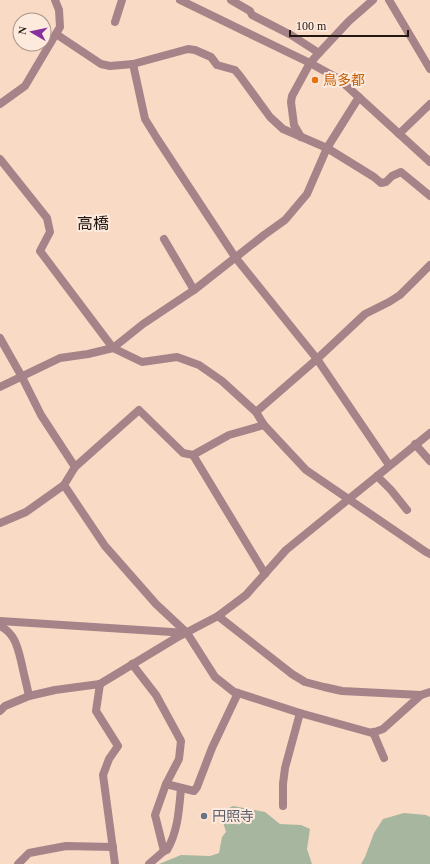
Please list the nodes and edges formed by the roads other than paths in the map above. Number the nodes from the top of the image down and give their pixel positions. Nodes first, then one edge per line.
1 (55, 0) edge
2 (122, 0) edge
3 (180, 0) edge
4 (231, 0) edge
5 (373, 0) edge
6 (389, 0) edge
7 (115, 22) dead end
8 (56, 34) junction
9 (319, 53) junction
10 (310, 63) junction
11 (133, 64) junction
12 (430, 69) edge
13 (359, 97) junction
14 (0, 104) edge
15 (430, 104) edge
16 (399, 134) junction
17 (301, 137) junction
18 (327, 148) junction
19 (428, 158) edge
20 (0, 160) edge
21 (430, 196) edge
22 (164, 239) dead end
23 (235, 257) junction
24 (430, 265) edge
25 (194, 290) junction
26 (0, 338) edge
27 (113, 348) junction
28 (317, 359) junction
29 (22, 377) junction
30 (0, 387) edge
31 (256, 412) junction
32 (264, 425) junction
33 (430, 433) edge
34 (416, 444) junction
35 (193, 455) junction
36 (430, 461) edge
37 (389, 465) junction
38 (75, 467) junction
39 (377, 476) junction
40 (64, 484) junction
41 (350, 499) junction
42 (407, 510) dead end
43 (0, 523) edge
44 (430, 554) edge
45 (264, 574) junction
46 (218, 616) junction
47 (0, 621) edge
48 (0, 626) edge
49 (187, 633) junction
50 (132, 664) junction
51 (100, 684) junction
52 (430, 692) edge
53 (238, 693) junction
54 (421, 695) junction
55 (29, 696) junction
56 (0, 711) edge
57 (300, 714) junction
58 (373, 732) junction
59 (384, 758) dead end
60 (166, 784) junction
61 (181, 788) junction
62 (283, 806) dead end
63 (113, 847) junction
64 (164, 851) junction
65 (18, 864) edge
66 (115, 864) edge
67 (149, 864) edge

1 - 8 street
2 - 7 street
3 - 10 street
4 - 9 street
5 - 9 street
6 - 12 street
8 - 11 street
8 - 14 street
9 - 10 street
10 - 13 street
10 - 17 street
11 - 17 street
11 - 23 street
13 - 16 street
13 - 18 street
15 - 16 street
16 - 19 street
17 - 18 street
18 - 21 street
18 - 23 street
20 - 27 street
22 - 25 street
23 - 25 street
23 - 28 street
24 - 28 street
25 - 27 street
26 - 29 street
27 - 29 street
27 - 31 street
28 - 31 street
28 - 37 street
29 - 30 street
29 - 38 street
31 - 32 street
32 - 35 street
32 - 41 street
33 - 34 street
34 - 36 street
34 - 37 street
35 - 38 street
35 - 45 street
37 - 39 street
38 - 40 street
39 - 41 street
39 - 42 street
40 - 43 street
40 - 49 street
41 - 44 street
41 - 45 street
45 - 46 street
46 - 49 street
46 - 54 street
47 - 49 street
48 - 55 street
49 - 50 street
49 - 53 street
50 - 51 street
50 - 60 street
51 - 55 street
51 - 63 street
52 - 54 street
53 - 57 street
53 - 61 street
54 - 58 street
55 - 56 street
57 - 58 street
57 - 62 street
58 - 59 street
60 - 61 street
60 - 64 street
61 - 64 street
63 - 65 street
63 - 66 street
64 - 67 street

